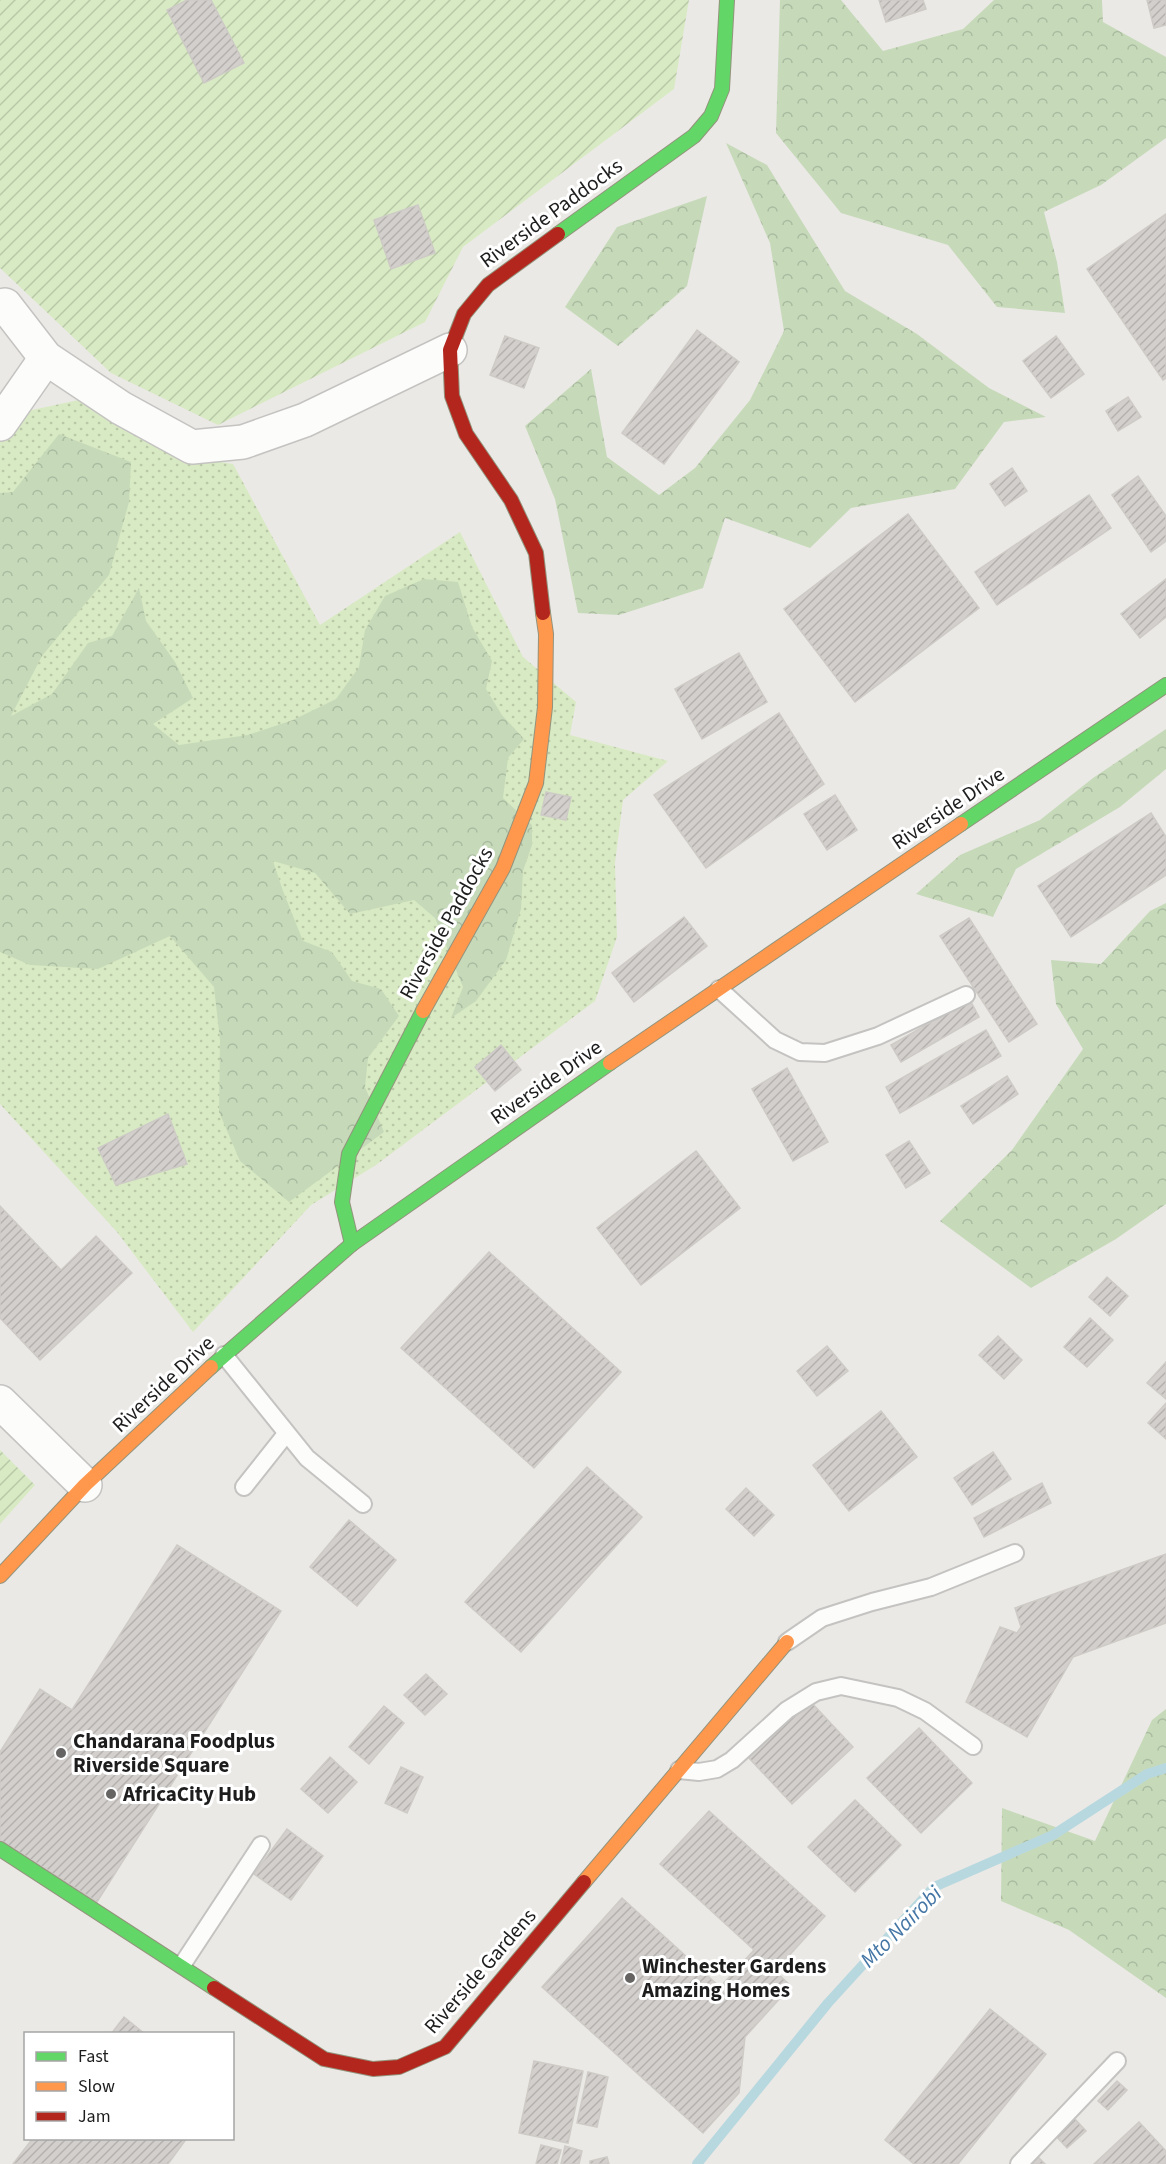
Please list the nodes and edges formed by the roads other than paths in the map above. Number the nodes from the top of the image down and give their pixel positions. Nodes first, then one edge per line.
1 (727, 0) edge
2 (5, 305) dead end
3 (450, 350) junction
4 (46, 358) junction
5 (0, 424) edge
6 (1166, 685) edge
7 (718, 989) junction
8 (966, 995) dead end
9 (352, 1244) junction
10 (224, 1355) junction
11 (0, 1402) edge
12 (286, 1434) junction
13 (85, 1485) junction
14 (244, 1487) dead end
15 (363, 1504) dead end
16 (1015, 1553) dead end
17 (0, 1576) edge
18 (788, 1642) joint
19 (973, 1746) dead end
20 (679, 1770) junction
21 (261, 1845) dead end
22 (0, 1849) edge
23 (182, 1965) junction
24 (1117, 2061) dead end
25 (1019, 2164) edge

1 - 3 street, Riverside Paddocks
2 - 4 street
3 - 4 street
3 - 9 street, Riverside Paddocks
4 - 5 street
6 - 7 street, Riverside Drive
7 - 8 lane
7 - 9 street, Riverside Drive
9 - 10 street, Riverside Drive
10 - 12 lane
10 - 13 street, Riverside Drive
11 - 13 street
12 - 14 lane
12 - 15 lane
13 - 17 street, Riverside Drive
16 - 18 lane
18 - 20 street, Riverside Gardens
19 - 20 lane
20 - 23 street, Riverside Gardens
21 - 23 lane
22 - 23 street, Riverside Gardens
24 - 25 lane

